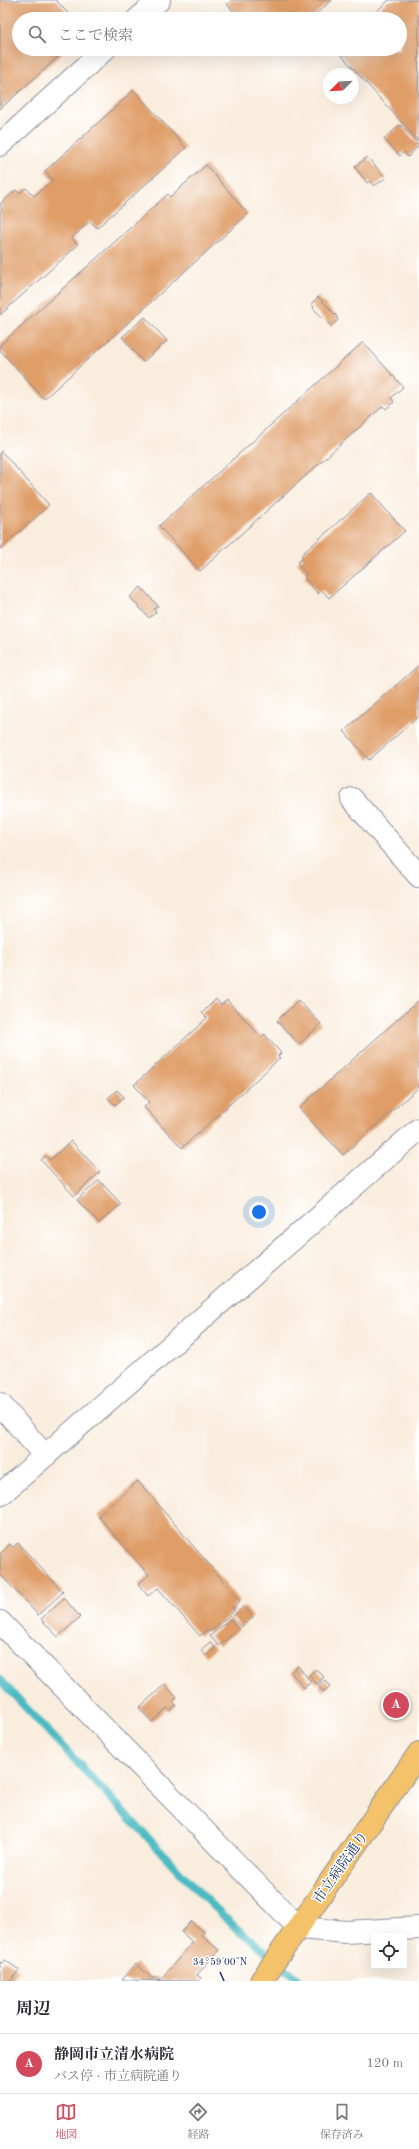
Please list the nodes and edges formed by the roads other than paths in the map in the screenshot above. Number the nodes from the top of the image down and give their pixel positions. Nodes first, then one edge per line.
1 (159, 0) edge
2 (146, 12) edge
3 (97, 56) edge
4 (0, 145) edge
5 (352, 799) dead end
6 (419, 876) edge
7 (419, 1129) edge
8 (0, 1404) edge
9 (45, 1456) junction
10 (0, 1496) edge
11 (0, 1622) edge
12 (419, 1753) edge
13 (299, 1928) junction
14 (419, 1928) edge
15 (261, 1981) edge

1 - 2 street
3 - 4 street
5 - 6 street
7 - 9 street
8 - 9 street
9 - 10 street
11 - 13 street
12 - 13 main road, 市立病院通り
13 - 14 street
13 - 15 main road, 市立病院通り

